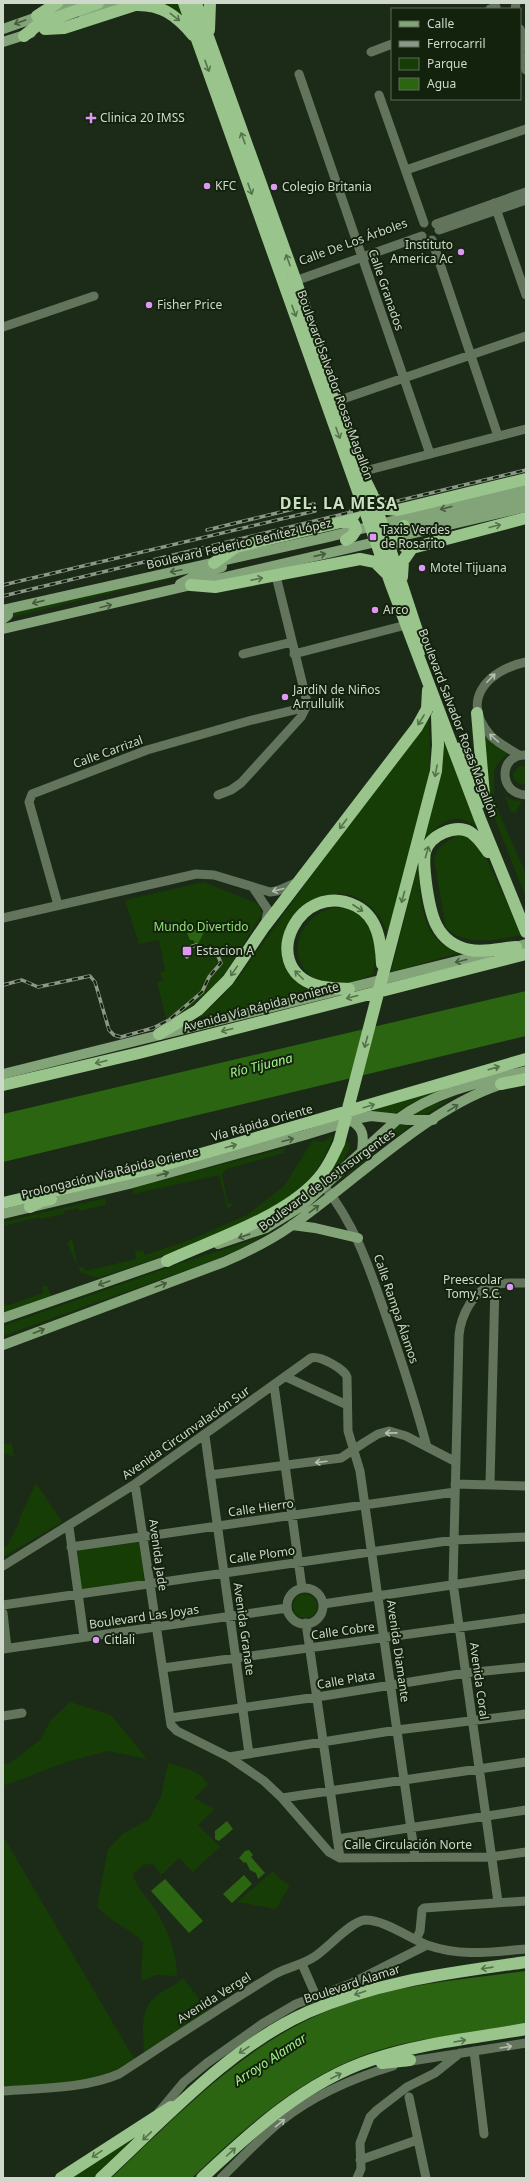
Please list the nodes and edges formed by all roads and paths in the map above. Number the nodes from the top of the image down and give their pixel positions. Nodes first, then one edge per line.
1 (58, 3) edge
2 (77, 3) edge
3 (98, 3) edge
4 (120, 3) edge
5 (184, 3) edge
6 (196, 3) edge
7 (210, 3) edge
8 (36, 16) junction
9 (3, 29) edge
10 (45, 29) junction
11 (521, 32) edge
12 (24, 36) junction
13 (198, 41) junction
14 (3, 42) edge
15 (210, 43) junction
16 (391, 44) edge
17 (526, 47) edge
18 (371, 52) dead end
19 (521, 56) edge
20 (524, 66) edge
21 (299, 74) dead end
22 (379, 95) dead end
23 (526, 129) edge
24 (406, 170) junction
25 (526, 192) edge
26 (526, 200) edge
27 (495, 206) junction
28 (437, 227) junction
29 (422, 230) junction
30 (432, 240) junction
31 (362, 255) junction
32 (294, 279) junction
33 (94, 296) dead end
34 (526, 296) edge
35 (3, 327) edge
36 (526, 336) edge
37 (471, 354) junction
38 (404, 378) junction
39 (337, 401) junction
40 (526, 429) edge
41 (498, 436) junction
42 (430, 454) junction
43 (361, 472) junction
44 (526, 479) edge
45 (526, 488) edge
46 (366, 496) junction
47 (526, 497) edge
48 (526, 507) edge
49 (526, 518) edge
50 (345, 521) junction
51 (404, 526) junction
52 (379, 532) junction
53 (346, 540) junction
54 (418, 546) junction
55 (214, 563) junction
56 (388, 575) junction
57 (276, 576) junction
58 (402, 582) junction
59 (191, 585) junction
60 (173, 589) junction
61 (6, 609) edge
62 (3, 619) edge
63 (406, 625) junction
64 (3, 629) edge
65 (292, 642) junction
66 (243, 654) dead end
67 (294, 654) junction
68 (526, 662) edge
69 (428, 683) junction
70 (436, 704) junction
71 (306, 707) junction
72 (477, 713) junction
73 (523, 755) edge
74 (218, 795) dead end
75 (526, 795) edge
76 (486, 814) junction
77 (498, 865) junction
78 (300, 881) junction
79 (254, 888) junction
80 (58, 905) junction
81 (526, 915) edge
82 (3, 918) edge
83 (264, 927) junction
84 (525, 930) edge
85 (523, 948) edge
86 (383, 977) junction
87 (349, 989) junction
88 (159, 1034) junction
89 (526, 1059) edge
90 (77, 1068) junction
91 (526, 1071) edge
92 (3, 1074) edge
93 (3, 1078) edge
94 (526, 1078) edge
95 (501, 1084) joint
96 (3, 1085) edge
97 (398, 1119) junction
98 (350, 1120) junction
99 (433, 1120) junction
100 (362, 1151) junction
101 (153, 1168) junction
102 (325, 1187) junction
103 (332, 1195) junction
104 (3, 1203) edge
105 (30, 1208) junction
106 (3, 1214) edge
107 (292, 1225) junction
108 (358, 1238) junction
109 (167, 1261) junction
110 (526, 1283) edge
111 (495, 1284) junction
112 (3, 1318) edge
113 (3, 1345) edge
114 (286, 1377) junction
115 (274, 1385) junction
116 (347, 1406) junction
117 (205, 1436) junction
118 (426, 1447) junction
119 (355, 1450) junction
120 (456, 1462) junction
121 (285, 1466) junction
122 (210, 1475) junction
123 (135, 1484) junction
124 (490, 1484) junction
125 (526, 1486) edge
126 (455, 1488) junction
127 (365, 1505) junction
128 (292, 1515) junction
129 (217, 1526) junction
130 (68, 1527) junction
131 (143, 1537) junction
132 (526, 1537) edge
133 (454, 1540) junction
134 (71, 1547) junction
135 (372, 1552) junction
136 (298, 1562) junction
137 (3, 1566) edge
138 (224, 1573) junction
139 (526, 1574) edge
140 (526, 1578) edge
141 (453, 1583) junction
142 (150, 1584) junction
143 (302, 1588) junction
144 (78, 1594) junction
145 (378, 1595) junction
146 (323, 1604) junction
147 (3, 1605) edge
148 (288, 1608) junction
149 (3, 1613) edge
150 (230, 1616) junction
151 (526, 1618) edge
152 (306, 1623) junction
153 (157, 1627) junction
154 (459, 1627) junction
155 (84, 1637) junction
156 (384, 1637) junction
157 (5, 1648) edge
158 (309, 1648) junction
159 (236, 1658) junction
160 (526, 1667) edge
161 (163, 1668) junction
162 (466, 1673) junction
163 (390, 1684) junction
164 (316, 1697) junction
165 (242, 1708) junction
166 (22, 1713) dead end
167 (526, 1714) edge
168 (3, 1716) edge
169 (171, 1721) junction
170 (472, 1721) junction
171 (397, 1730) junction
172 (323, 1742) junction
173 (249, 1754) junction
174 (229, 1757) junction
175 (526, 1762) edge
176 (479, 1769) junction
177 (404, 1780) junction
178 (330, 1791) junction
179 (282, 1798) junction
180 (526, 1810) edge
181 (485, 1816) junction
182 (411, 1828) junction
183 (337, 1839) junction
184 (526, 1852) edge
185 (415, 1857) junction
186 (491, 1857) junction
187 (340, 1858) junction
188 (526, 1901) edge
189 (498, 1902) junction
190 (416, 1940) junction
191 (427, 1945) junction
192 (526, 1950) edge
193 (526, 1962) edge
194 (302, 1964) junction
195 (316, 1996) junction
196 (526, 2030) edge
197 (526, 2043) edge
198 (474, 2051) junction
199 (461, 2052) junction
200 (410, 2060) junction
201 (351, 2068) junction
202 (3, 2091) edge
203 (189, 2096) junction
204 (409, 2097) dead end
205 (157, 2114) junction
206 (484, 2134) dead end
207 (417, 2140) junction
208 (360, 2160) junction
209 (62, 2178) edge
210 (101, 2178) edge
211 (202, 2178) edge
212 (221, 2178) edge
213 (357, 2178) edge
214 (426, 2178) edge

1 - 8 highway
2 - 8 main road
3 - 12 highway
4 - 10 main road
5 - 13 highway, Boulevard Salvador Rosas Magallón
6 - 15 highway, Boulevard Salvador Rosas Magallón
7 - 15 highway
8 -> 9 main road
10 - 12 main road
10 -> 13 highway
11 - 17 street
12 - 14 main road
13 -> 46 highway, Boulevard Salvador Rosas Magallón
32 -> 15 highway, Boulevard Salvador Rosas Magallón
16 - 18 street
19 - 20 street
21 - 31 street, Calle Granados
22 - 24 street
23 - 24 street
24 - 29 street
25 - 27 street
26 - 27 street
27 - 28 street
27 - 34 street
28 - 29 street
28 - 30 street
29 - 30 street
29 - 31 street, Calle De Los Árboles
30 - 37 street
31 - 32 street, Calle De Los Árboles
31 - 38 street, Calle Granados
32 - 39 highway, Boulevard Salvador Rosas Magallón
33 - 35 street
36 - 37 street
37 - 38 street
37 - 41 street
38 - 39 street
38 - 42 street, Calle Granados
39 - 43 highway, Boulevard Salvador Rosas Magallón
40 - 41 street
41 - 42 street
42 - 43 street
43 - 46 highway, Boulevard Salvador Rosas Magallón
44 - 46 highway
45 -> 55 main road, Boulevard Federico Benítez López
46 - 50 highway
46 - 52 highway, Boulevard Salvador Rosas Magallón
47 - 51 main road
59 -> 48 main road
54 -> 49 highway
50 - 53 highway
50 - 55 highway
51 - 52 main road
51 - 54 highway
52 - 53 main road
52 - 56 highway, Boulevard Salvador Rosas Magallón
52 - 58 highway, Boulevard Salvador Rosas Magallón
53 - 60 main road
54 - 58 highway
55 -> 61 main road, Boulevard Federico Benítez López
56 - 57 highway
56 - 63 highway, Boulevard Salvador Rosas Magallón
59 -> 57 highway
57 - 65 street
58 - 76 highway, Boulevard Salvador Rosas Magallón
59 - 60 main road
64 -> 60 main road
61 - 62 main road
63 - 67 street
63 - 69 highway, Boulevard Salvador Rosas Magallón
65 - 66 street
65 - 67 street
67 - 71 street
72 -> 68 street
69 - 70 highway, Boulevard Salvador Rosas Magallón
69 -> 78 highway
70 - 77 highway, Boulevard Salvador Rosas Magallón
70 -> 86 highway
71 - 74 street
71 - 80 street, Calle Carrizal
73 -> 72 street
72 - 76 highway
73 - 75 street
76 - 81 highway, Boulevard Salvador Rosas Magallón
77 - 84 highway, Boulevard Salvador Rosas Magallón
85 -> 77 highway
78 -> 79 street
78 - 83 highway
79 - 80 street
79 - 83 street
80 - 82 street
83 -> 88 highway
85 -> 87 main road, Avenida Vía Rápida Poniente
85 -> 90 highway, Avenida Vía Rápida Poniente
87 -> 86 highway
86 -> 109 highway
87 - 88 main road, Avenida Vía Rápida Poniente
88 - 92 main road, Avenida Vía Rápida Poniente
101 -> 89 highway, Vía Rápida Oriente
90 - 93 highway
90 - 96 highway, Avenida Vía Rápida Poniente
91 - 97 main road, Boulevard de los Insurgentes
94 - 95 highway
99 -> 95 main road, Boulevard de los Insurgentes
97 - 98 main road, Prolongación Vía Rápida Oriente
97 - 99 main road, Prolongación Vía Rápida Oriente
97 - 100 main road, Boulevard de los Insurgentes
98 - 100 main road
105 -> 98 main road, Prolongación Vía Rápida Oriente
99 - 103 main road, Boulevard de los Insurgentes
100 - 102 main road, Boulevard de los Insurgentes
101 - 104 highway, Vía Rápida Oriente
101 - 105 highway
102 - 103 street, Calle Rampa Álamos
102 -> 109 main road, Boulevard de los Insurgentes
107 -> 103 main road, Boulevard de los Insurgentes
103 - 108 street, Calle Rampa Álamos
105 - 106 main road, Prolongación Vía Rápida Oriente
107 - 108 main road
113 -> 107 main road, Boulevard de los Insurgentes
108 - 118 street, Calle Rampa Álamos
109 -> 112 main road, Boulevard de los Insurgentes
110 - 111 street
111 - 120 street, Avenida Coral
111 - 124 street
114 - 115 street, Avenida Circunvalación Sur
114 - 116 street
114 - 116 street, Avenida Circunvalación Sur
115 - 117 street, Avenida Circunvalación Sur
115 - 121 street
116 - 119 street
117 - 122 street, Avenida Granate
117 - 123 street, Avenida Circunvalación Sur
118 -> 119 street
118 - 120 street
119 -> 121 street
119 - 127 street, Avenida Diamante
120 - 126 street, Avenida Coral
121 - 122 street
121 - 128 street
122 - 129 street, Avenida Granate
123 - 130 street, Avenida Circunvalación Sur
123 - 131 street, Avenida Jade
124 - 125 street, Calle Hierro
124 - 126 street, Calle Hierro
126 - 127 street, Calle Hierro
126 - 133 street, Avenida Coral
127 - 128 street, Calle Hierro
127 - 135 street, Avenida Diamante
128 - 129 street, Calle Hierro
128 - 136 street
129 - 131 street, Calle Hierro
129 - 138 street, Avenida Granate
130 - 134 street
130 - 137 street, Avenida Circunvalación Sur
131 - 134 street, Calle Hierro
131 - 142 street, Avenida Jade
132 - 133 street, Calle Plomo
133 - 135 street, Calle Plomo
133 - 141 street, Avenida Coral
134 - 144 street
135 - 136 street, Calle Plomo
135 - 145 street, Avenida Diamante
136 - 138 street, Calle Plomo
136 - 143 street
138 - 142 street, Calle Plomo
138 - 150 street, Avenida Granate
139 - 140 street
139 - 141 street
141 - 145 street
141 - 154 street, Avenida Coral
142 - 144 street, Calle Plomo
142 - 153 street, Avenida Jade
143 - 146 street
143 - 148 street
144 - 147 street, Calle Plomo
144 - 155 street
145 - 146 street
145 - 156 street, Avenida Diamante
146 - 152 street
148 - 150 street, Boulevard Las Joyas
148 - 152 street
149 - 157 street
150 - 153 street, Boulevard Las Joyas
150 - 159 street, Avenida Granate
151 - 154 street, Calle Cobre
152 - 158 street
153 - 155 street, Boulevard Las Joyas
153 - 161 street, Avenida Jade
154 - 156 street, Calle Cobre
154 - 162 street, Avenida Coral
155 - 157 street, Boulevard Las Joyas
156 - 158 street, Calle Cobre
156 - 163 street, Avenida Diamante
158 - 159 street, Calle Cobre
158 - 164 street
159 - 161 street, Calle Cobre
159 - 165 street, Avenida Granate
160 - 162 street, Calle Plata
161 - 169 street, Avenida Jade
162 - 163 street, Calle Plata
162 - 170 street, Avenida Coral
163 - 164 street, Calle Plata
163 - 171 street, Avenida Diamante
164 - 165 street, Calle Plata
164 - 172 street
165 - 169 street, Calle Plata
165 - 173 street, Avenida Granate
166 - 168 street
167 - 170 street
169 - 174 street, Calle Circulación Norte
170 - 171 street
170 - 176 street, Avenida Coral
171 - 172 street
171 - 177 street, Avenida Diamante
172 - 173 street
172 - 178 street
173 - 174 street
174 - 179 street, Calle Circulación Norte
175 - 176 street
176 - 177 street
176 - 181 street, Avenida Coral
177 - 178 street
177 - 182 street, Avenida Diamante
178 - 179 street
178 - 183 street
179 - 187 street, Calle Circulación Norte
180 - 181 street
181 - 182 street
181 - 186 street, Avenida Coral
182 - 183 street
182 - 185 street, Avenida Diamante
183 - 187 street
184 - 186 street, Calle Circulación Norte
185 - 186 street, Calle Circulación Norte
185 - 187 street, Calle Circulación Norte
186 - 189 street, Avenida Coral
188 - 189 street
189 - 190 street
190 - 191 street, Avenida Vergel
190 - 194 street, Avenida Vergel
191 - 192 street, Avenida Vergel
191 - 195 street
193 -> 203 highway, Boulevard Alamar
194 - 195 street
194 - 202 street, Avenida Vergel
195 - 205 street
201 -> 196 highway
198 -> 197 street
198 - 199 street
198 - 206 street
199 - 200 street
199 - 208 street
200 - 201 highway
212 -> 200 street
211 -> 201 highway
203 - 205 highway
203 -> 210 highway, Boulevard Alamar
204 - 207 street
205 -> 209 highway
207 - 208 street
207 - 214 street
208 - 213 street

